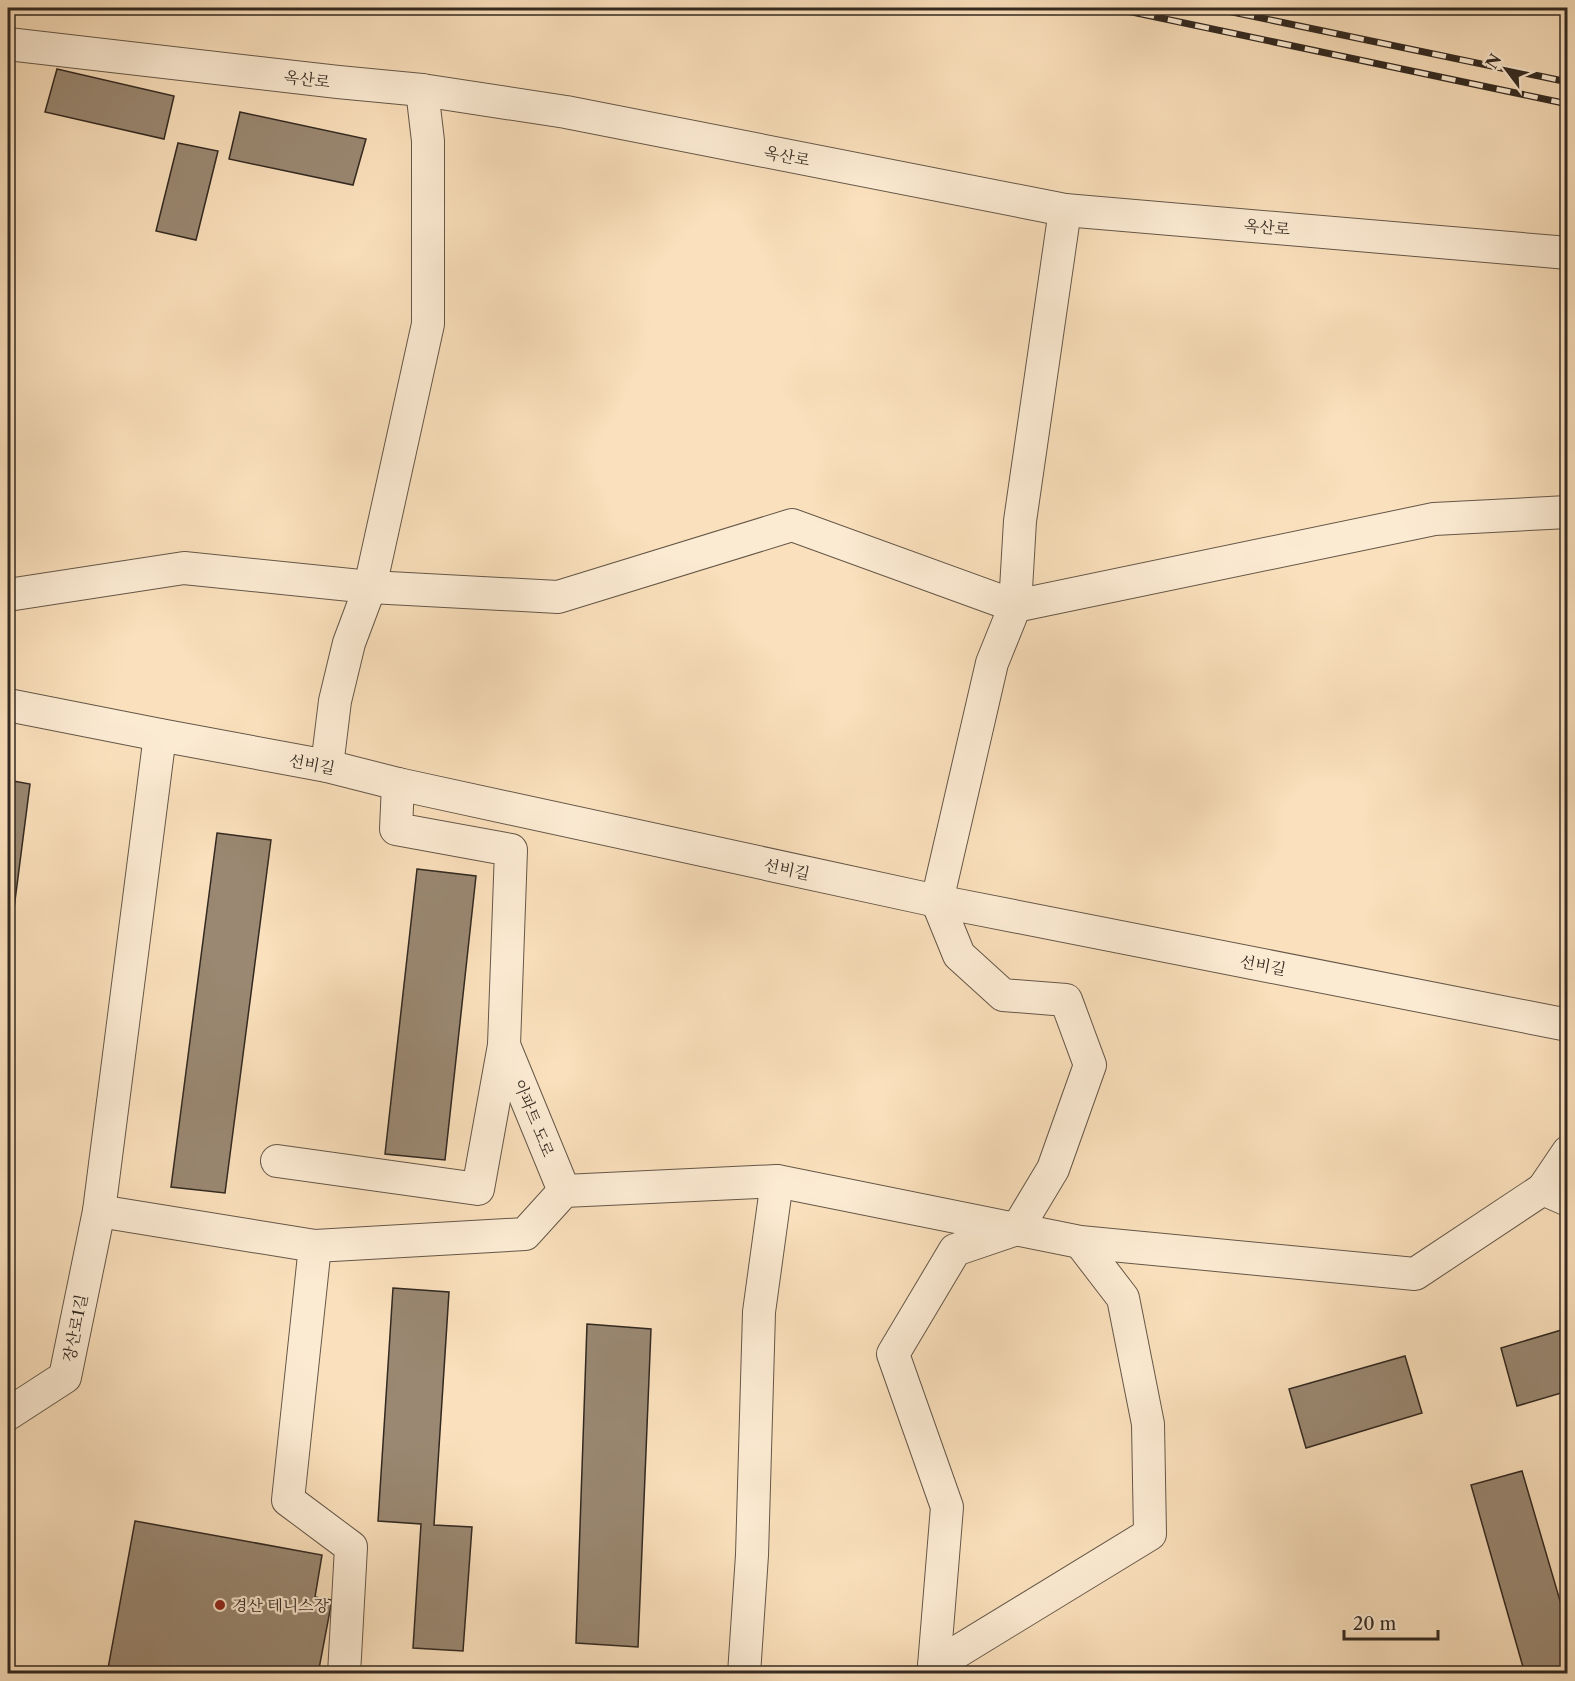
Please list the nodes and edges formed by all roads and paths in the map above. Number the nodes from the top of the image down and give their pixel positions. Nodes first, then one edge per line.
1 (8, 44) edge
2 (422, 90) junction
3 (1065, 210) junction
4 (1568, 253) edge
5 (1568, 512) edge
6 (370, 587) junction
7 (8, 595) edge
8 (1015, 606) junction
9 (8, 705) edge
10 (159, 735) junction
11 (327, 766) junction
12 (398, 784) junction
13 (937, 901) junction
14 (1568, 1025) edge
15 (504, 1045) junction
16 (1568, 1152) edge
17 (277, 1161) dead end
18 (777, 1181) junction
19 (564, 1191) junction
20 (1555, 1195) edge
21 (99, 1210) junction
22 (1017, 1229) junction
23 (1080, 1242) junction
24 (315, 1246) junction
25 (8, 1414) edge
26 (936, 1670) edge
27 (344, 1674) edge
28 (744, 1674) edge

1 - 2 street, 옥산로
2 - 3 street, 옥산로
2 - 6 street
3 - 4 street, 옥산로
3 - 8 street
5 - 8 street
6 - 7 street
6 - 8 street
6 - 11 street
8 - 13 street
9 - 10 street, 선비길
10 - 11 street, 선비길
10 - 21 street, 장산로1길
11 - 12 street, 선비길
12 - 13 street, 선비길
12 - 15 street
13 - 14 street, 선비길
13 - 22 street
15 - 17 street
15 - 19 street, 아파트 도로
16 - 20 street
18 - 19 street
18 - 22 street
18 - 28 street
19 - 24 street
20 - 23 street
21 - 24 street
21 - 25 street, 장산로1길
22 - 23 street
22 - 26 street
23 - 26 street
24 - 27 street

